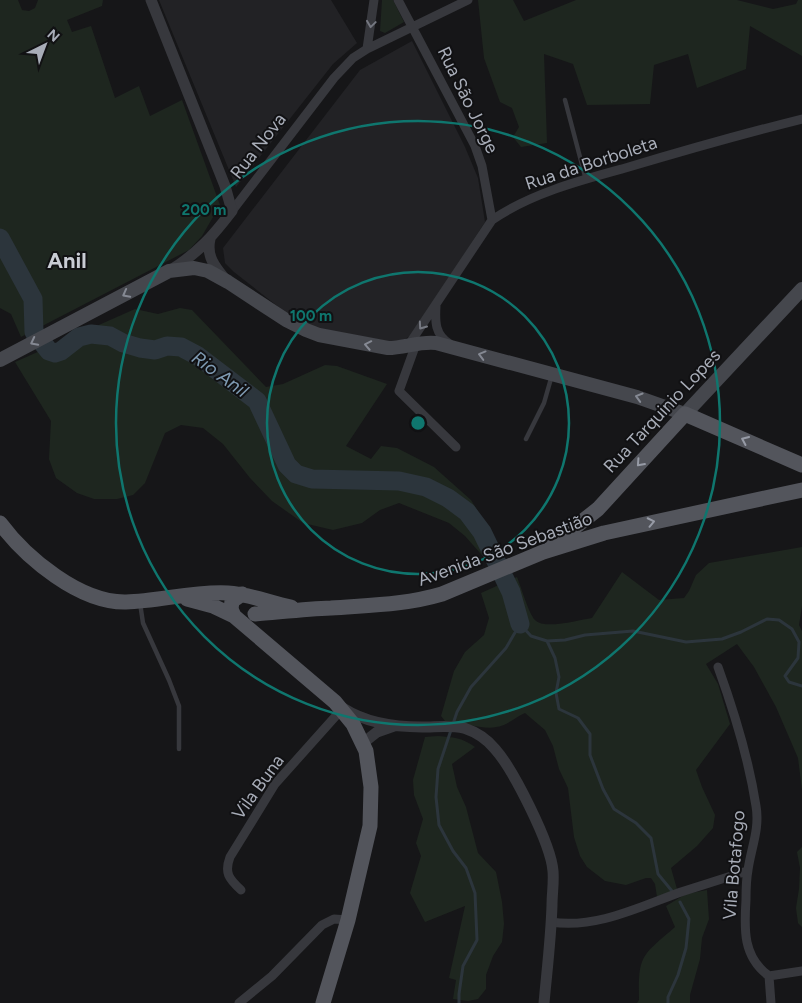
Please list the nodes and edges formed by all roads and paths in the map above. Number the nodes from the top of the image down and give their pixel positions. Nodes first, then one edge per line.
1 (151, 0) edge
2 (374, 0) edge
3 (398, 0) edge
4 (468, 0) edge
5 (413, 27) junction
6 (367, 49) junction
7 (565, 100) dead end
8 (802, 119) edge
9 (586, 180) junction
10 (232, 211) junction
11 (492, 220) junction
12 (210, 239) junction
13 (169, 271) junction
14 (228, 282) junction
15 (802, 289) edge
16 (436, 305) junction
17 (412, 345) junction
18 (459, 349) junction
19 (0, 360) edge
20 (552, 374) junction
21 (685, 414) junction
22 (526, 439) dead end
23 (456, 447) dead end
24 (796, 463) edge
25 (802, 490) edge
26 (783, 494) junction
27 (598, 509) junction
28 (0, 523) edge
29 (604, 533) junction
30 (543, 552) junction
31 (246, 595) junction
32 (170, 598) junction
33 (140, 601) junction
34 (307, 609) junction
35 (254, 615) junction
36 (236, 617) junction
37 (281, 656) junction
38 (718, 667) dead end
39 (338, 706) junction
40 (398, 725) junction
41 (363, 743) junction
42 (179, 749) dead end
43 (747, 871) junction
44 (241, 890) dead end
45 (348, 920) junction
46 (551, 922) junction
47 (802, 971) edge
48 (769, 976) junction
49 (239, 1003) edge
50 (323, 1003) edge
51 (544, 1003) edge
52 (771, 1003) edge

1 - 10 street
2 -> 6 street
3 - 5 street, Rua São Jorge
4 - 5 street, Rua Nova
5 - 6 street, Rua Nova
5 - 11 street, Rua São Jorge
6 - 10 street, Rua Nova
7 - 9 lane
8 - 9 street, Rua da Borboleta
9 - 11 street, Rua da Borboleta
10 - 12 street, Rua Nova
11 - 16 street, Rua da Borboleta
12 - 13 street, Rua Nova
12 - 14 street
13 - 14 main road
13 -> 19 main road, Rua Nova
17 -> 14 main road
15 - 21 main road, Rua Tarquinio Lopes
16 -> 17 street, Rua da Borboleta
16 - 18 street
17 - 18 main road
17 - 23 street, Rua da Borboleta
20 -> 18 main road
21 -> 20 main road
20 - 22 lane
24 -> 21 main road
21 -> 27 main road, Rua Tarquinio Lopes
24 - 26 main road
25 - 26 main road, Avenida São Sebastião
29 -> 26 main road, Avenida São Sebastião
27 - 29 main road
27 - 30 main road, Rua Tarquinio Lopes
28 - 33 main road
29 - 30 main road, Avenida São Sebastião
30 - 34 main road, Avenida São Sebastião
31 - 32 main road, Avenida São Sebastião
31 - 34 main road, Avenida São Sebastião
31 - 35 main road
31 - 36 main road
32 - 33 main road
32 - 36 main road
33 - 42 lane
34 - 35 main road, Avenida São Sebastião
35 - 36 main road
35 - 37 main road
36 - 37 main road
37 - 39 main road
38 - 43 street, Vila Botafogo
39 - 40 street
39 - 41 main road
39 - 44 street, Vila Buna
40 - 41 street
40 - 46 street
41 - 45 main road
43 - 46 street
43 - 48 street, Vila Botafogo
45 - 49 street
45 - 50 main road
46 - 51 street
47 - 48 street
48 - 52 street

